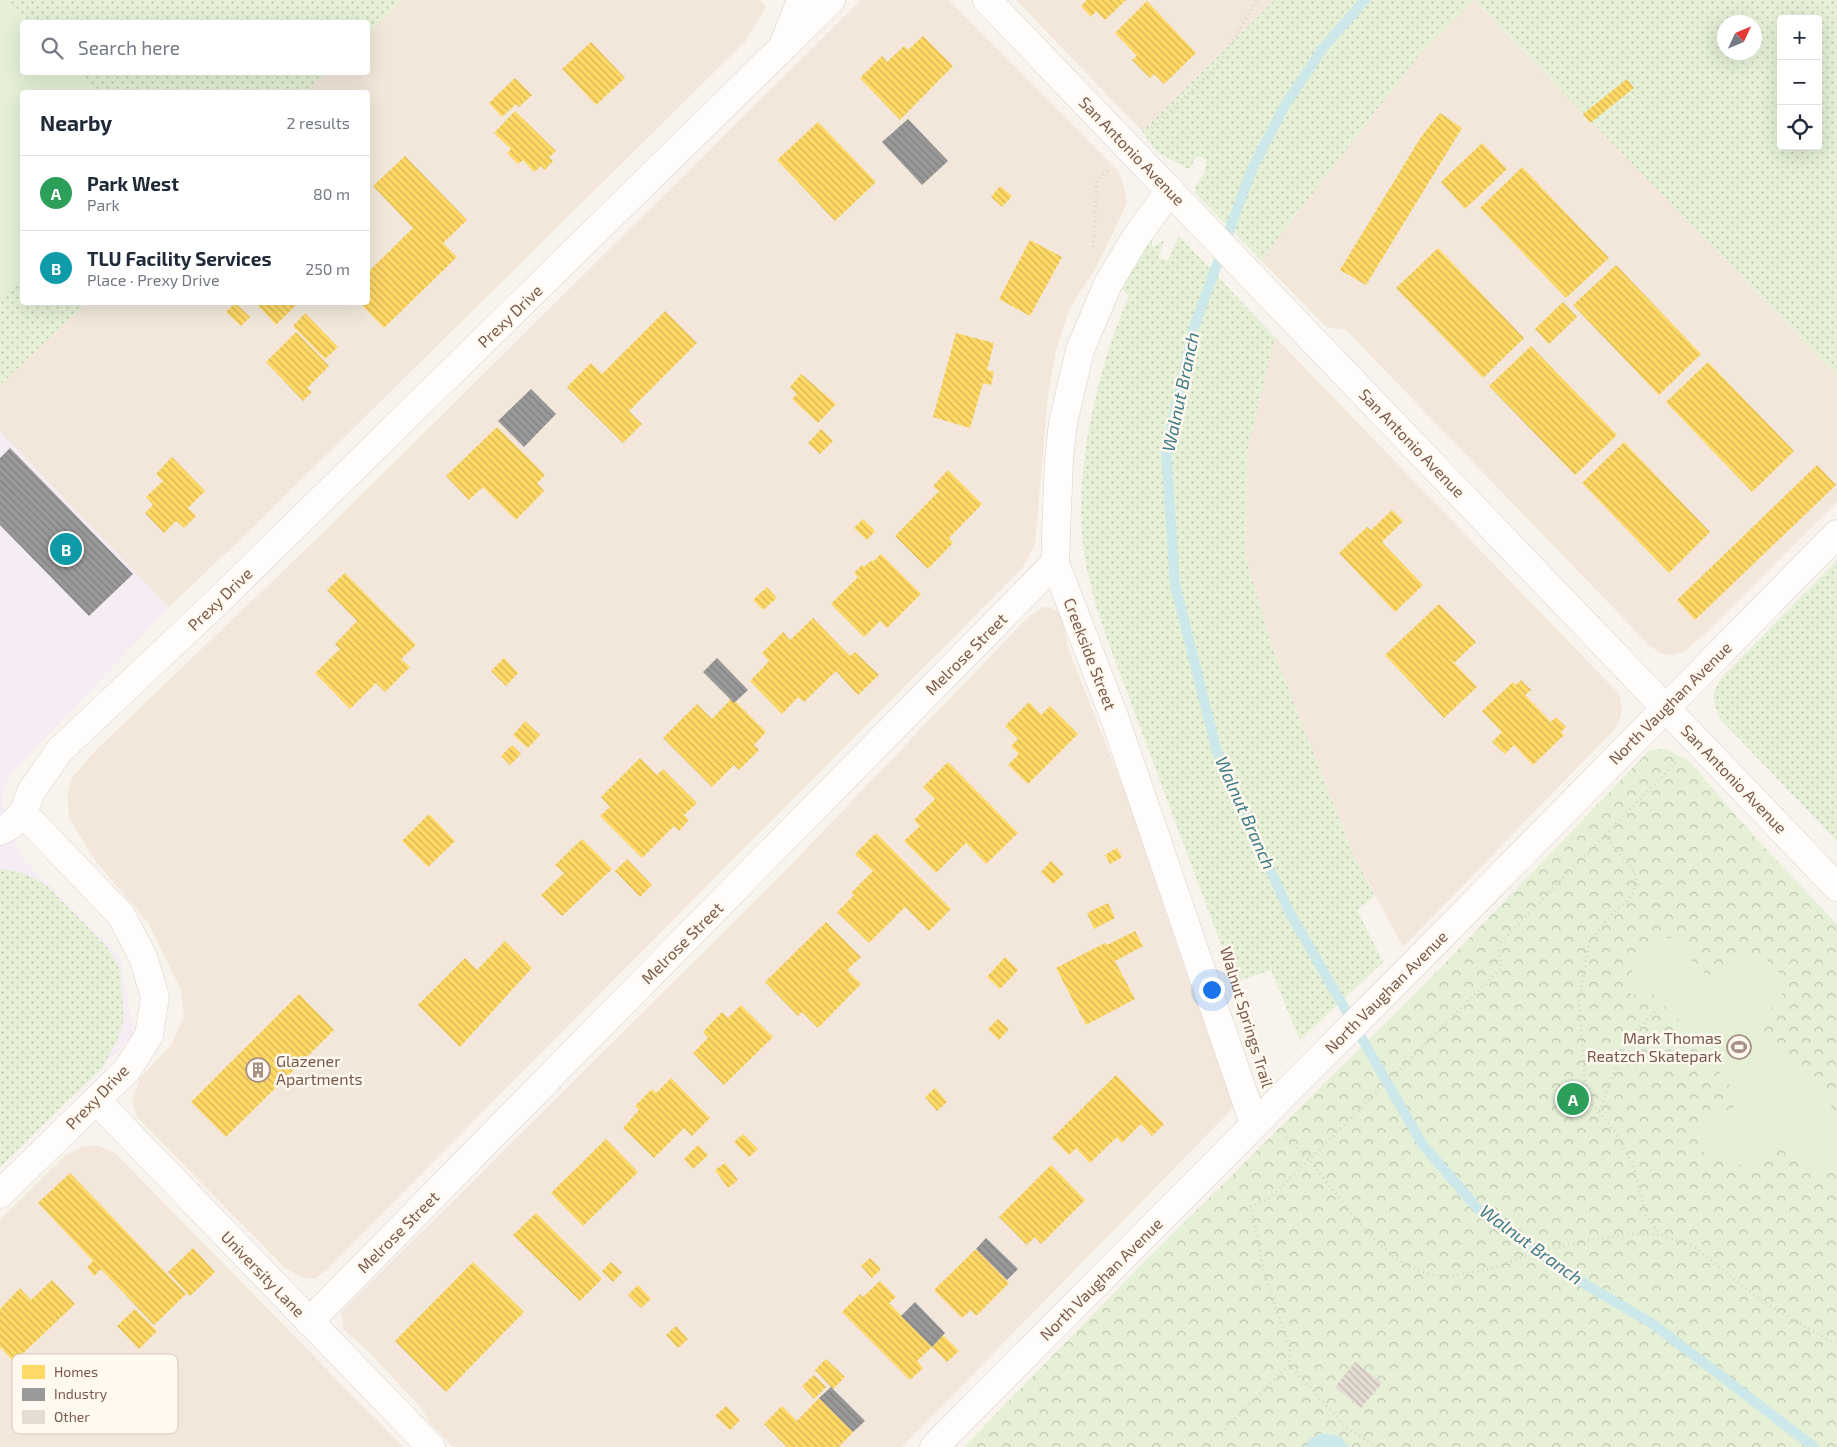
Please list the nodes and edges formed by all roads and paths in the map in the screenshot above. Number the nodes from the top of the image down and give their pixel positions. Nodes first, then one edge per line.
1 (800, 0) edge
2 (831, 0) edge
3 (987, 0) edge
4 (780, 52) junction
5 (1170, 190) junction
6 (1837, 534) edge
7 (1055, 564) junction
8 (1666, 707) junction
9 (1697, 740) junction
10 (22, 813) junction
11 (0, 831) edge
12 (1604, 834) junction
13 (1837, 887) edge
14 (1231, 957) dead end
15 (1241, 990) dead end
16 (1658, 1009) dead end
17 (96, 1100) junction
18 (1268, 1110) junction
19 (1599, 1111) junction
20 (1309, 1160) junction
21 (0, 1194) edge
22 (1661, 1234) junction
23 (309, 1322) junction
24 (1837, 1345) edge
25 (1289, 1365) junction
26 (1221, 1432) dead end
27 (431, 1447) edge
28 (934, 1447) edge
29 (1378, 1447) edge

1 - 4 street, Prexy Drive
2 - 4 street, Prexy Drive
3 - 5 street, San Antonio Avenue
4 - 10 street, Prexy Drive
5 - 7 street, Creekside Street
5 - 8 street, San Antonio Avenue
6 - 8 street, North Vaughan Avenue
7 - 18 street, Creekside Street
7 - 23 street, Melrose Street
8 - 9 street, San Antonio Avenue
8 - 18 street, North Vaughan Avenue
9 - 12 path
9 - 13 street, San Antonio Avenue
10 - 11 street
10 - 17 street, Prexy Drive
12 - 19 path
12 - 20 path
14 - 15 path, Walnut Springs Trail
16 - 19 path
17 - 21 street, Prexy Drive
17 - 23 street, University Lane
18 - 20 path, Walnut Springs Trail
18 - 28 street, North Vaughan Avenue
19 - 22 path
20 - 22 path, Walnut Springs Trail
20 - 25 path
22 - 24 path, Walnut Springs Trail
23 - 27 street, University Lane
25 - 26 path
25 - 29 path

